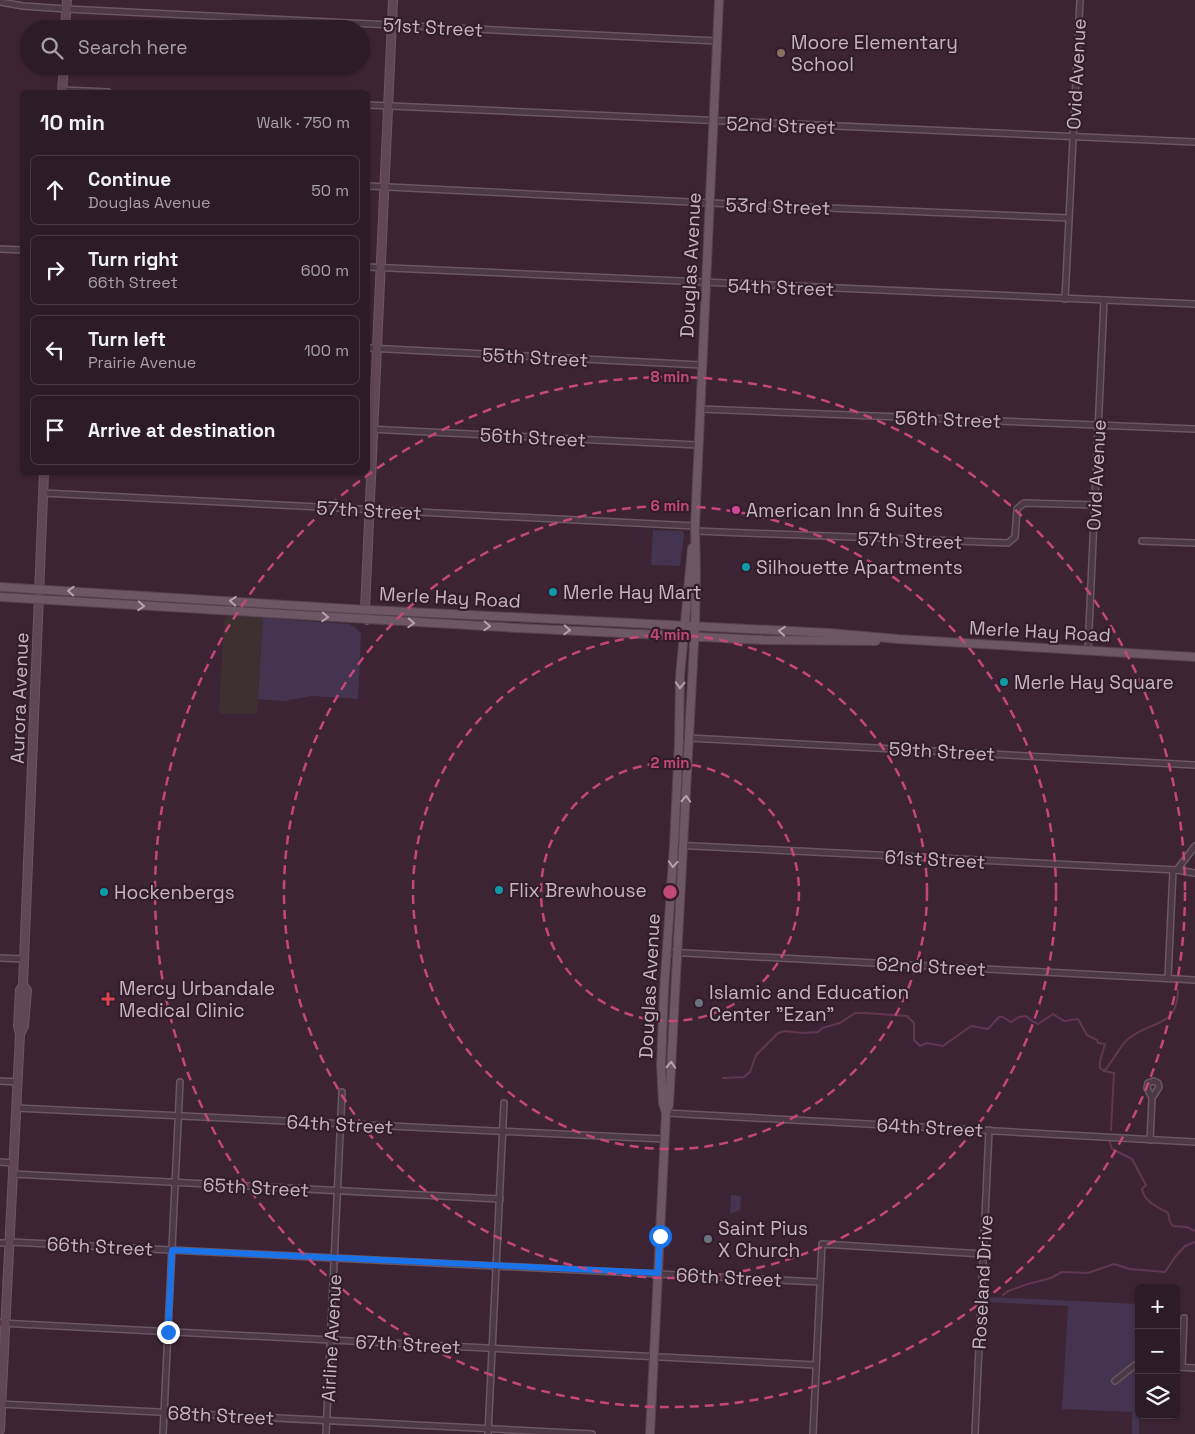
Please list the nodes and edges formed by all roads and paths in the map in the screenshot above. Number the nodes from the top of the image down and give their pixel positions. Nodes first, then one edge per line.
1 (67, 0) edge
2 (393, 0) edge
3 (719, 0) edge
4 (1080, 0) edge
5 (0, 2) edge
6 (66, 9) junction
7 (66, 20) edge
8 (290, 20) edge
9 (370, 24) edge
10 (392, 25) junction
11 (717, 41) junction
12 (64, 75) edge
13 (63, 90) edge
14 (370, 105) edge
15 (388, 106) junction
16 (713, 122) junction
17 (1073, 137) junction
18 (1195, 142) edge
19 (370, 186) edge
20 (384, 187) junction
21 (710, 203) junction
22 (1069, 218) junction
23 (0, 249) edge
24 (20, 250) edge
25 (370, 267) edge
26 (381, 268) junction
27 (706, 284) junction
28 (1065, 299) junction
29 (1104, 300) junction
30 (1195, 304) edge
31 (370, 348) edge
32 (377, 349) junction
33 (702, 365) junction
34 (700, 409) junction
35 (1098, 425) junction
36 (1195, 429) edge
37 (370, 430) edge
38 (698, 445) junction
39 (44, 475) edge
40 (43, 493) junction
41 (1095, 505) junction
42 (370, 510) junction
43 (695, 529) junction
44 (1142, 540) dead end
45 (1195, 543) edge
46 (0, 587) edge
47 (40, 590) junction
48 (0, 597) edge
49 (40, 600) junction
50 (365, 609) junction
51 (367, 620) junction
52 (684, 625) junction
53 (695, 626) junction
54 (684, 636) junction
55 (694, 636) junction
56 (898, 640) junction
57 (1088, 650) junction
58 (1195, 656) edge
59 (689, 738) junction
60 (679, 739) junction
61 (1195, 765) edge
62 (674, 845) junction
63 (684, 846) junction
64 (1195, 846) edge
65 (1175, 870) junction
66 (1195, 873) edge
67 (666, 952) junction
68 (676, 952) junction
69 (0, 958) edge
70 (24, 959) junction
71 (1168, 978) junction
72 (1195, 980) edge
73 (0, 1081) edge
74 (18, 1082) junction
75 (180, 1082) dead end
76 (342, 1092) dead end
77 (1152, 1098) dead end
78 (504, 1104) dead end
79 (16, 1108) junction
80 (666, 1113) junction
81 (179, 1115) junction
82 (341, 1124) junction
83 (989, 1130) junction
84 (503, 1132) junction
85 (664, 1139) junction
86 (1150, 1140) junction
87 (1195, 1142) edge
88 (0, 1162) edge
89 (14, 1163) junction
90 (13, 1174) junction
91 (176, 1182) junction
92 (338, 1191) junction
93 (500, 1199) junction
94 (10, 1242) junction
95 (0, 1243) edge
96 (172, 1250) junction
97 (983, 1254) junction
98 (334, 1258) junction
99 (496, 1266) junction
100 (658, 1273) junction
101 (820, 1282) junction
102 (1184, 1318) dead end
103 (3, 1323) edge
104 (168, 1332) junction
105 (331, 1340) junction
106 (492, 1348) junction
107 (654, 1356) junction
108 (1180, 1357) edge
109 (816, 1365) junction
110 (1135, 1366) edge
111 (1180, 1367) edge
112 (1195, 1368) edge
113 (1115, 1381) dead end
114 (1, 1404) edge
115 (164, 1412) junction
116 (327, 1420) junction
117 (0, 1430) edge
118 (488, 1431) edge
119 (163, 1434) edge
120 (326, 1434) edge
121 (592, 1434) edge
122 (650, 1434) edge
123 (813, 1434) edge
124 (975, 1434) edge

1 - 6 street
2 - 10 street
3 - 11 main road, Douglas Avenue
4 - 17 street, Ovid Avenue
5 - 6 street, 51st Street
6 - 7 street
6 - 8 street, 51st Street
9 - 10 street, 51st Street
10 - 11 street, 51st Street
10 - 15 street
11 - 16 main road, Douglas Avenue
12 - 13 street
14 - 15 street, 52nd Street
15 - 16 street, 52nd Street
15 - 20 street
16 - 17 street, 52nd Street
16 - 21 main road, Douglas Avenue
17 - 18 street, 52nd Street
17 - 22 street, Ovid Avenue
19 - 20 street, 53rd Street
20 - 21 street, 53rd Street
20 - 26 street
21 - 22 street, 53rd Street
21 - 27 main road, Douglas Avenue
22 - 28 street, Ovid Avenue
23 - 24 street
25 - 26 street, 54th Street
26 - 27 street, 54th Street
26 - 32 street
27 - 28 street, 54th Street
27 - 33 main road, Douglas Avenue
28 - 29 street, 54th Street
29 - 30 street, 54th Street
29 - 35 street, Ovid Avenue
31 - 32 street, 55th Street
32 - 33 street, 55th Street
32 - 37 street
33 - 34 main road, Douglas Avenue
34 - 35 street, 56th Street
34 - 38 main road, Douglas Avenue
35 - 36 street, 56th Street
35 - 41 street, Ovid Avenue
37 - 38 street, 56th Street
37 - 42 street
38 - 43 main road, Douglas Avenue
39 - 40 street, Aurora Avenue
40 - 42 street, 57th Street
40 - 47 street, Aurora Avenue
41 - 43 street, 57th Street
41 - 57 street, Ovid Avenue
42 - 43 street, 57th Street
42 - 50 street
43 - 52 main road, Douglas Avenue
43 - 53 main road, Douglas Avenue
44 - 45 street
46 - 47 main road, Merle Hay Road
47 - 49 street, Aurora Avenue
50 -> 47 main road, Merle Hay Road
48 - 49 main road, Merle Hay Road
49 -> 51 main road, Merle Hay Road
49 - 70 street, Aurora Avenue
50 - 51 street
50 - 52 main road, Merle Hay Road
51 -> 54 main road, Merle Hay Road
52 - 53 main road, Merle Hay Road
52 - 54 main road, Douglas Avenue
53 - 55 main road, Douglas Avenue
56 -> 53 main road, Merle Hay Road
54 - 55 main road, Merle Hay Road
54 -> 60 main road, Douglas Avenue
55 - 56 main road, Merle Hay Road
55 - 59 main road, Douglas Avenue
56 - 57 main road, Merle Hay Road
57 - 58 main road, Merle Hay Road
59 - 60 street, 59th Street
59 - 61 street, 59th Street
63 -> 59 main road, Douglas Avenue
60 - 62 main road, Douglas Avenue
62 - 63 street, 61st Street
62 -> 67 main road, Douglas Avenue
63 - 65 street, 61st Street
63 - 68 main road, Douglas Avenue
64 - 65 street
65 - 66 street, 61st Street
65 - 71 street
67 - 68 street, 62nd Street
67 - 80 main road, Douglas Avenue
68 - 71 street, 62nd Street
80 -> 68 main road, Douglas Avenue
69 - 70 street
70 - 74 street, Aurora Avenue
71 - 72 street, 62nd Street
73 - 74 street
74 - 79 street, Aurora Avenue
75 - 81 street
76 - 82 street, Airline Avenue
77 - 86 street
78 - 84 street
79 - 81 street, 64th Street
79 - 89 street, Aurora Avenue
80 - 83 street, 64th Street
80 - 85 main road, Douglas Avenue
81 - 82 street, 64th Street
81 - 91 street
82 - 84 street, 64th Street
82 - 92 street, Airline Avenue
83 - 86 street, 64th Street
83 - 97 street, Roseland Drive
84 - 85 street, 64th Street
84 - 93 street
85 - 100 main road, Douglas Avenue
86 - 87 street, 64th Street
88 - 89 street
89 - 90 street, Aurora Avenue
90 - 91 street, 65th Street
90 - 94 street, Aurora Avenue
91 - 92 street, 65th Street
91 - 96 street
92 - 93 street, 65th Street
92 - 98 street, Airline Avenue
93 - 99 street
94 - 95 street, 66th Street
94 - 96 street, 66th Street
94 - 103 street, Aurora Avenue
96 - 98 street, 66th Street
96 - 104 street
97 - 101 street
97 - 124 street, Roseland Drive
98 - 99 street, 66th Street
98 - 105 street, Airline Avenue
99 - 100 street, 66th Street
99 - 106 street
100 - 101 street, 66th Street
100 - 107 main road, Douglas Avenue
101 - 109 street
102 - 108 street
103 - 104 street, 67th Street
103 - 114 street, Aurora Avenue
104 - 105 street, 67th Street
104 - 115 street
105 - 106 street, 67th Street
105 - 116 street, Airline Avenue
106 - 107 street, 67th Street
106 - 118 street
107 - 109 street, 67th Street
107 - 122 main road, Douglas Avenue
109 - 123 street
110 - 113 street
111 - 112 street
114 - 115 street, 68th Street
114 - 117 street, Aurora Avenue
115 - 116 street, 68th Street
115 - 119 street
116 - 118 street, 68th Street
116 - 120 street, Airline Avenue
118 - 121 street, 68th Street

